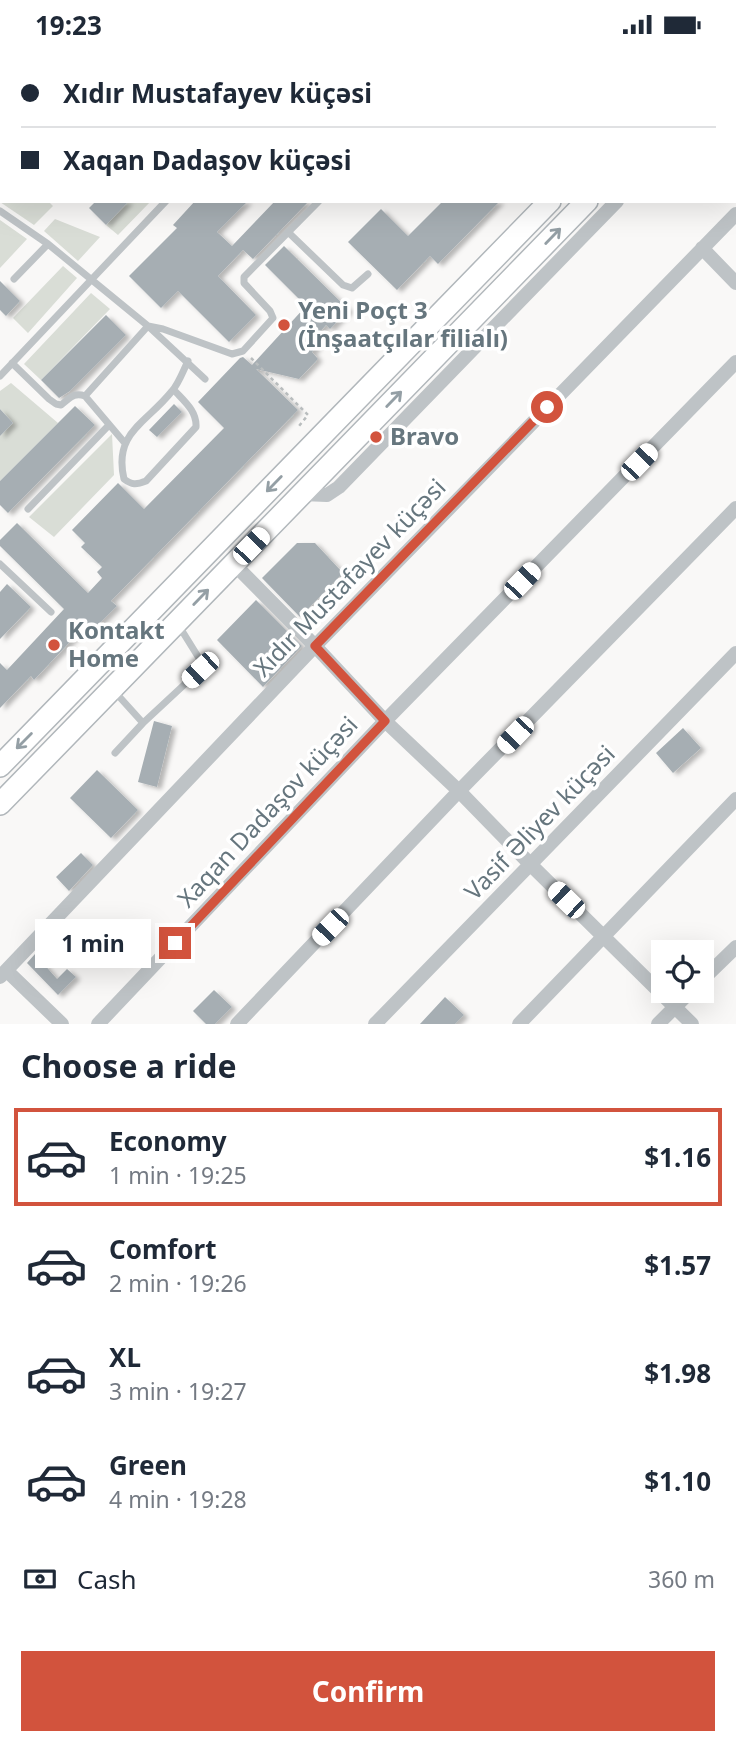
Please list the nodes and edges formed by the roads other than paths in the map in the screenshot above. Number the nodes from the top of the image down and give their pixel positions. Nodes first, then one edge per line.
1 (164, 203) edge
2 (317, 203) edge
3 (549, 203) edge
4 (585, 203) edge
5 (615, 203) edge
6 (0, 211) edge
7 (736, 214) edge
8 (288, 232) junction
9 (48, 244) junction
10 (702, 248) junction
11 (368, 274) dead end
12 (14, 279) dead end
13 (91, 280) junction
14 (736, 283) edge
15 (148, 326) junction
16 (188, 361) junction
17 (736, 362) edge
18 (12, 363) junction
19 (0, 376) edge
20 (205, 379) dead end
21 (174, 390) junction
22 (85, 396) junction
23 (109, 425) junction
24 (124, 442) junction
25 (302, 494) junction
26 (736, 508) edge
27 (29, 509) dead end
28 (0, 564) edge
29 (234, 564) junction
30 (51, 612) dead end
31 (177, 622) junction
32 (315, 646) junction
33 (736, 653) edge
34 (112, 689) junction
35 (48, 717) junction
36 (385, 721) junction
37 (143, 723) junction
38 (67, 735) junction
39 (115, 753) dead end
40 (0, 766) edge
41 (459, 791) junction
42 (736, 799) edge
43 (0, 804) edge
44 (531, 865) junction
45 (602, 936) junction
46 (736, 947) edge
47 (714, 969) edge
48 (4, 974) edge
49 (679, 1003) edge
50 (675, 1007) junction
51 (62, 1024) edge
52 (98, 1024) edge
53 (237, 1024) edge
54 (375, 1024) edge
55 (519, 1024) edge
56 (658, 1024) edge
57 (692, 1024) edge

1 - 13 lane
2 - 8 lane
3 -> 35 main road
25 -> 4 main road
5 - 25 street
6 - 9 lane
7 - 10 street, Xıdır Mustafayev küçəsi
8 - 11 lane
8 - 15 lane
9 - 12 lane
9 - 13 lane
10 - 14 street
10 - 32 street, Xıdır Mustafayev küçəsi
13 - 15 lane
13 - 18 lane
15 - 16 lane
15 - 22 lane
16 - 20 lane
16 - 21 lane
17 - 36 street, Xaqan Dadaşov küçəsi
18 - 19 lane
18 - 22 lane
21 - 24 lane
21 - 24 lane
22 - 23 lane
23 - 24 lane
23 - 27 lane
25 - 29 main road
26 - 41 street
28 - 30 lane
31 -> 29 main road
29 - 32 street
31 - 34 main road
31 - 37 lane
32 - 36 street
32 - 48 street, Xıdır Mustafayev küçəsi
33 - 44 street, Vasif Əliyev küçəsi
34 - 37 lane
34 - 38 main road
35 - 38 main road
35 -> 40 main road
36 - 41 street
36 - 52 street, Xaqan Dadaşov küçəsi
37 - 39 lane
38 - 43 main road
41 - 44 street
41 - 53 street
42 - 45 street
44 - 45 street
44 - 54 street, Vasif Əliyev küçəsi
45 - 50 street
45 - 55 street
46 - 47 street
48 - 51 street
49 - 50 street
50 - 56 street
50 - 57 street

